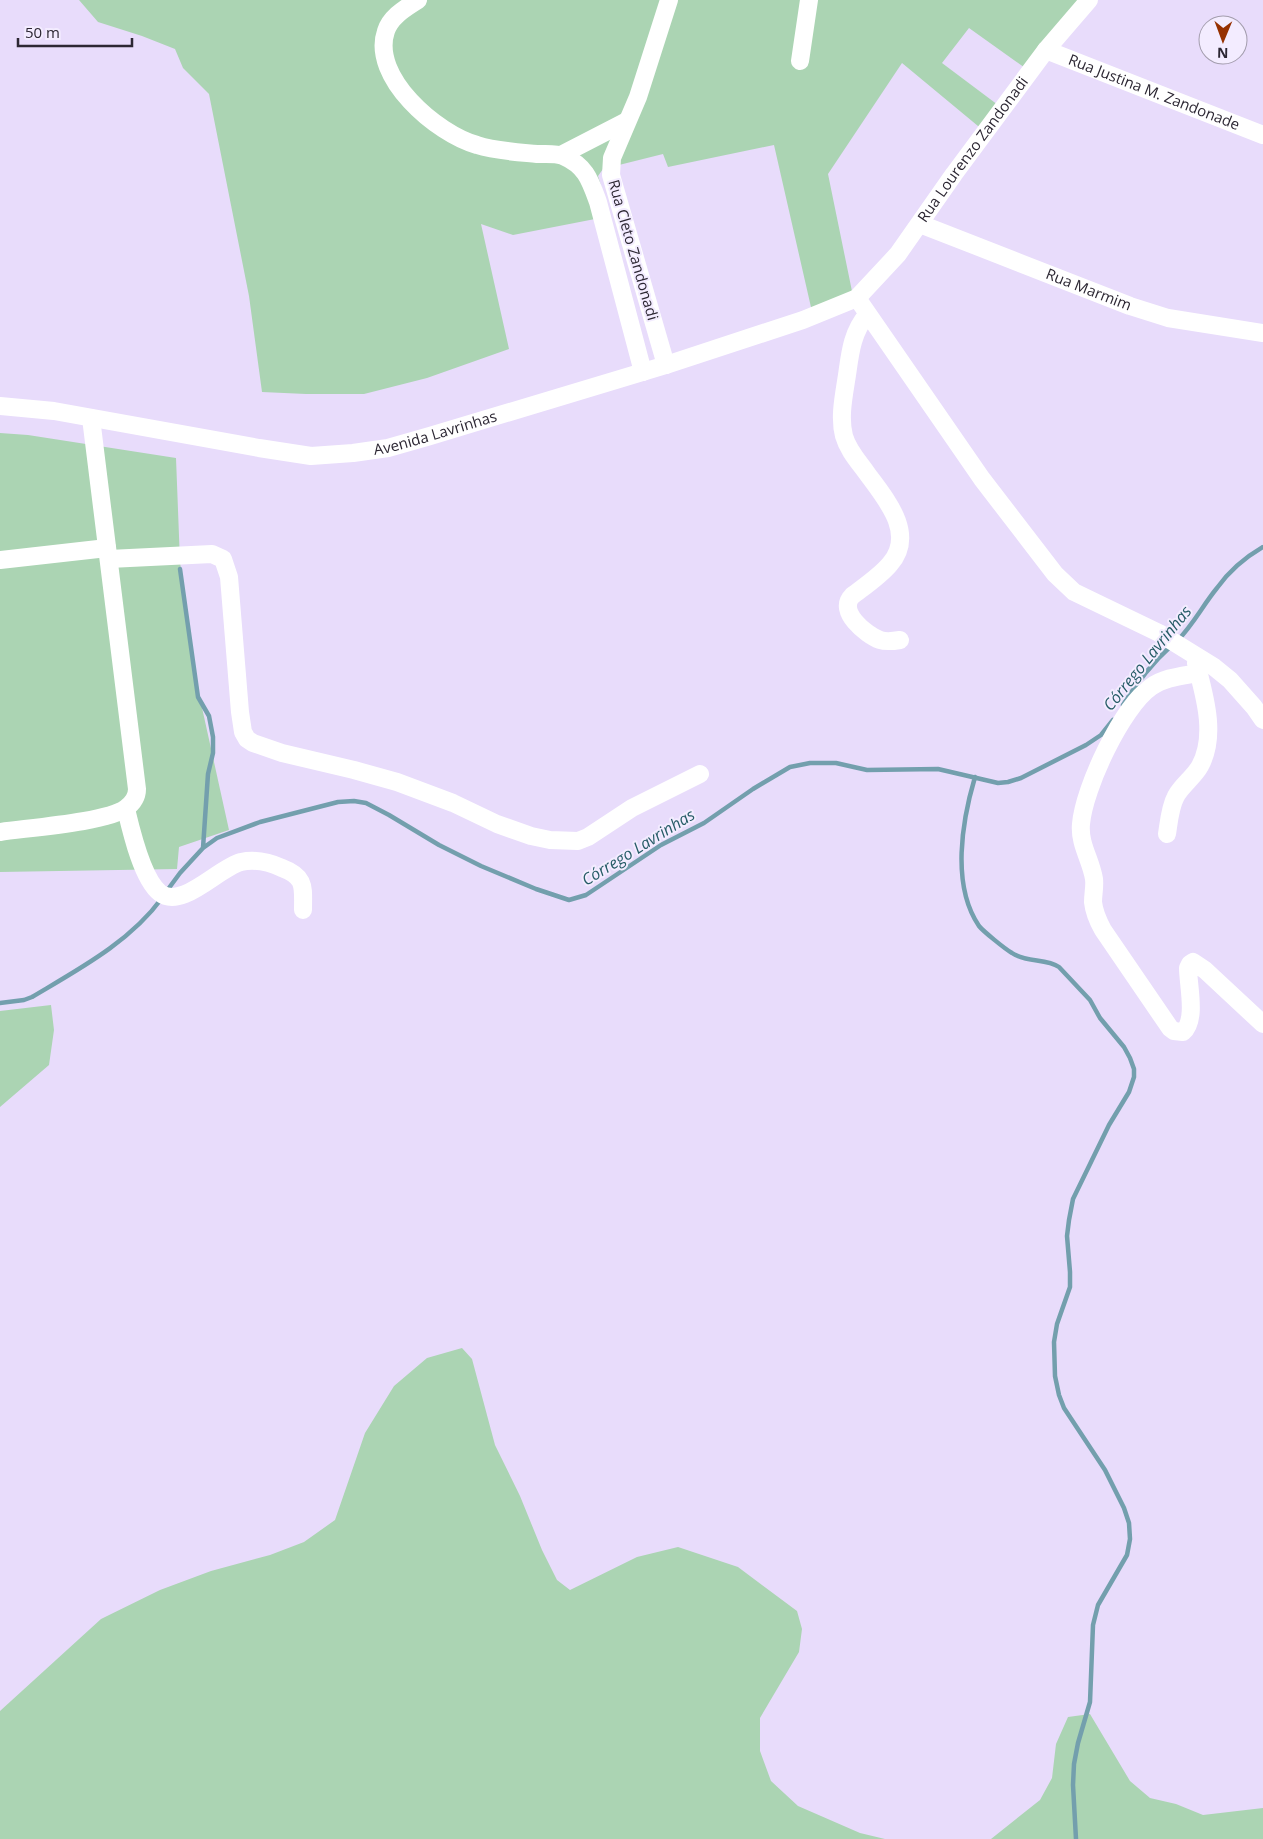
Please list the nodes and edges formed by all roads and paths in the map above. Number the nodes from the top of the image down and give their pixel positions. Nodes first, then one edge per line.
1 (418, 0) edge
2 (669, 0) edge
3 (809, 0) edge
4 (1089, 0) edge
5 (1046, 50) junction
6 (800, 61) dead end
7 (627, 121) junction
8 (1263, 135) edge
9 (561, 155) junction
10 (920, 224) junction
11 (857, 298) junction
12 (867, 315) junction
13 (1263, 333) edge
14 (666, 365) junction
15 (643, 372) junction
16 (0, 406) edge
17 (91, 418) junction
18 (108, 553) junction
19 (0, 560) edge
20 (900, 640) dead end
21 (1193, 653) junction
22 (1198, 673) junction
23 (1230, 680) junction
24 (1263, 696) edge
25 (1263, 720) edge
26 (700, 774) dead end
27 (126, 809) junction
28 (0, 832) edge
29 (1167, 834) dead end
30 (303, 910) dead end
31 (1263, 1024) edge

1 - 9 street
2 - 7 street, Rua Cleto Zandonadi
3 - 6 street
4 - 5 street, Rua Lourenzo Zandonadi
5 - 8 street, Rua Justina M. Zandonade
5 - 10 street, Rua Lourenzo Zandonadi
7 - 9 street
7 - 14 street, Rua Cleto Zandonadi
9 - 15 street
10 - 11 street, Rua Lourenzo Zandonadi
10 - 13 street, Rua Marmim
11 - 12 street
11 - 14 street, Avenida Lavrinhas
12 - 20 street
12 - 21 street
14 - 15 street, Avenida Lavrinhas
15 - 17 street, Avenida Lavrinhas
16 - 17 street, Avenida Lavrinhas
17 - 18 street
18 - 19 street
18 - 26 street
18 - 27 street
21 - 22 street
21 - 23 street
22 - 29 street
22 - 31 street
23 - 24 street
23 - 25 street
27 - 28 street
27 - 30 street

